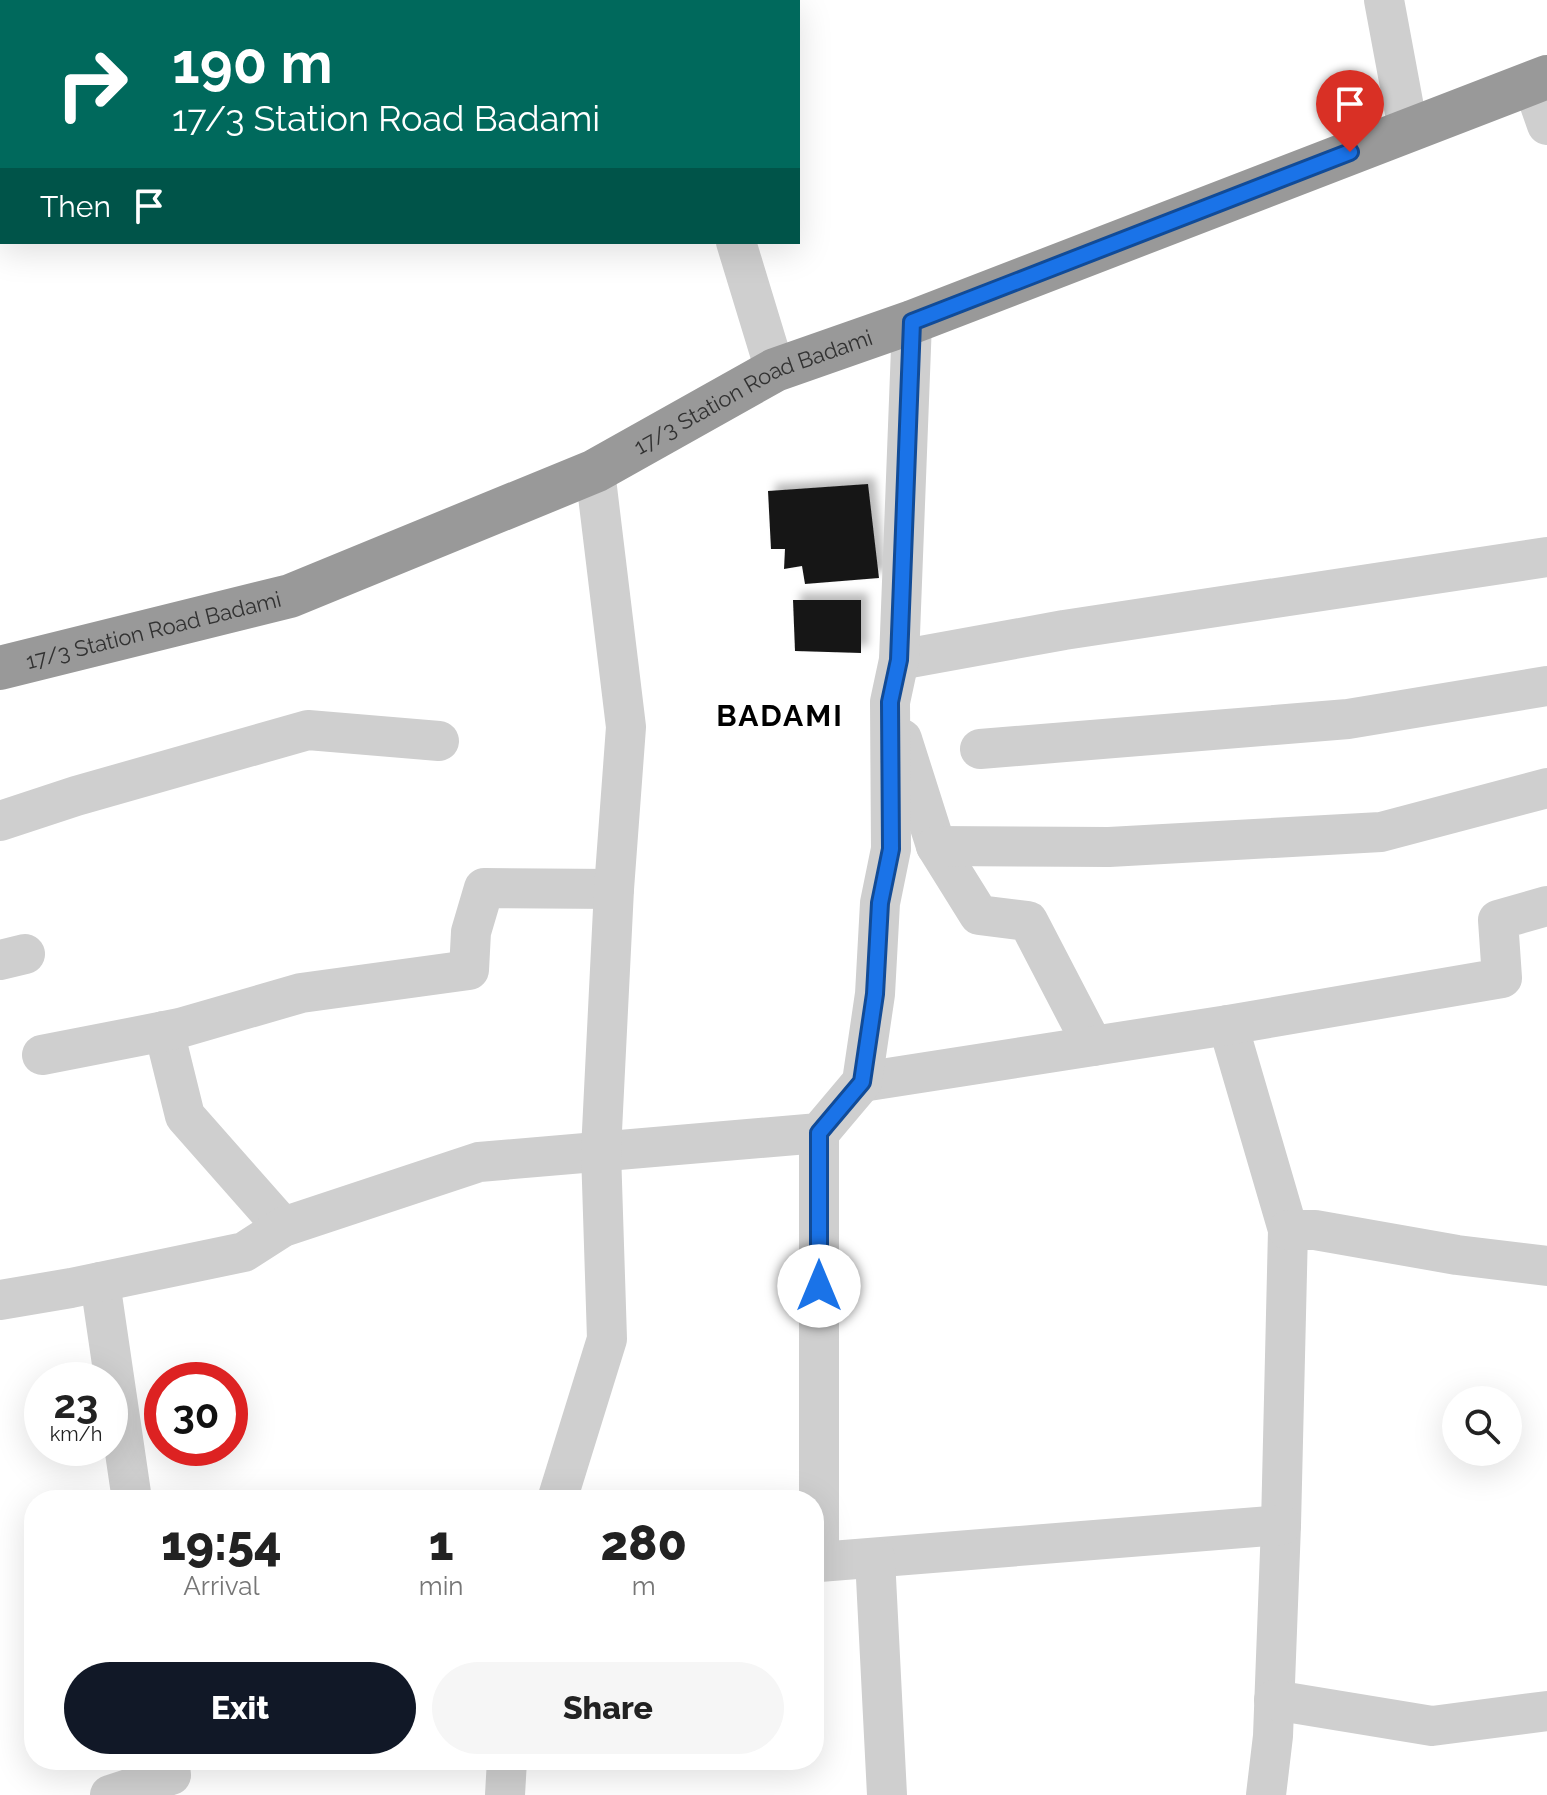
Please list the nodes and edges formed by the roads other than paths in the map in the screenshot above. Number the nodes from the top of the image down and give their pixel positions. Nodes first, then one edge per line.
1 (1384, 0) edge
2 (1539, 80) edge
3 (1547, 125) edge
4 (1408, 129) junction
5 (737, 244) edge
6 (912, 322) junction
7 (775, 370) junction
8 (595, 471) junction
9 (1547, 557) edge
10 (899, 660) junction
11 (0, 668) edge
12 (1547, 686) edge
13 (890, 702) junction
14 (439, 741) dead end
15 (980, 749) dead end
16 (1547, 788) edge
17 (0, 821) edge
18 (936, 846) junction
19 (614, 889) junction
20 (1547, 906) edge
21 (1228, 1025) junction
22 (164, 1031) junction
23 (1093, 1046) junction
24 (42, 1055) dead end
25 (862, 1082) junction
26 (819, 1133) junction
27 (601, 1151) junction
28 (283, 1227) junction
29 (1288, 1230) junction
30 (1547, 1266) edge
31 (100, 1282) junction
32 (0, 1300) edge
33 (131, 1490) edge
34 (560, 1490) edge
35 (819, 1490) edge
36 (1281, 1525) junction
37 (875, 1558) junction
38 (824, 1562) edge
39 (1274, 1700) junction
40 (1547, 1711) edge
41 (170, 1770) edge
42 (506, 1770) edge
43 (110, 1795) edge
44 (505, 1795) edge
45 (887, 1795) edge
46 (1266, 1795) edge

1 - 4 street
2 - 3 street
2 - 4 highway, 17/3 Station Road Badami
4 - 6 highway, 17/3 Station Road Badami
5 - 7 street
6 - 7 highway, 17/3 Station Road Badami
6 - 10 street
7 - 8 highway, 17/3 Station Road Badami
8 - 11 highway, 17/3 Station Road Badami
8 - 19 street
9 - 10 street
10 - 13 street
12 - 15 street
13 - 18 street
13 - 25 street
14 - 17 street
16 - 18 street
18 - 23 street
19 - 22 street
19 - 27 street
20 - 21 street
21 - 23 street
21 - 29 street
22 - 24 street
22 - 28 street
23 - 25 street
25 - 26 street
26 - 27 street
26 - 35 street
27 - 28 street
27 - 34 street
28 - 31 street
29 - 30 street
29 - 36 street
31 - 32 street
31 - 33 street
36 - 37 street
36 - 39 street
37 - 38 street
37 - 45 street
39 - 40 street
39 - 46 street
41 - 43 street
42 - 44 street

